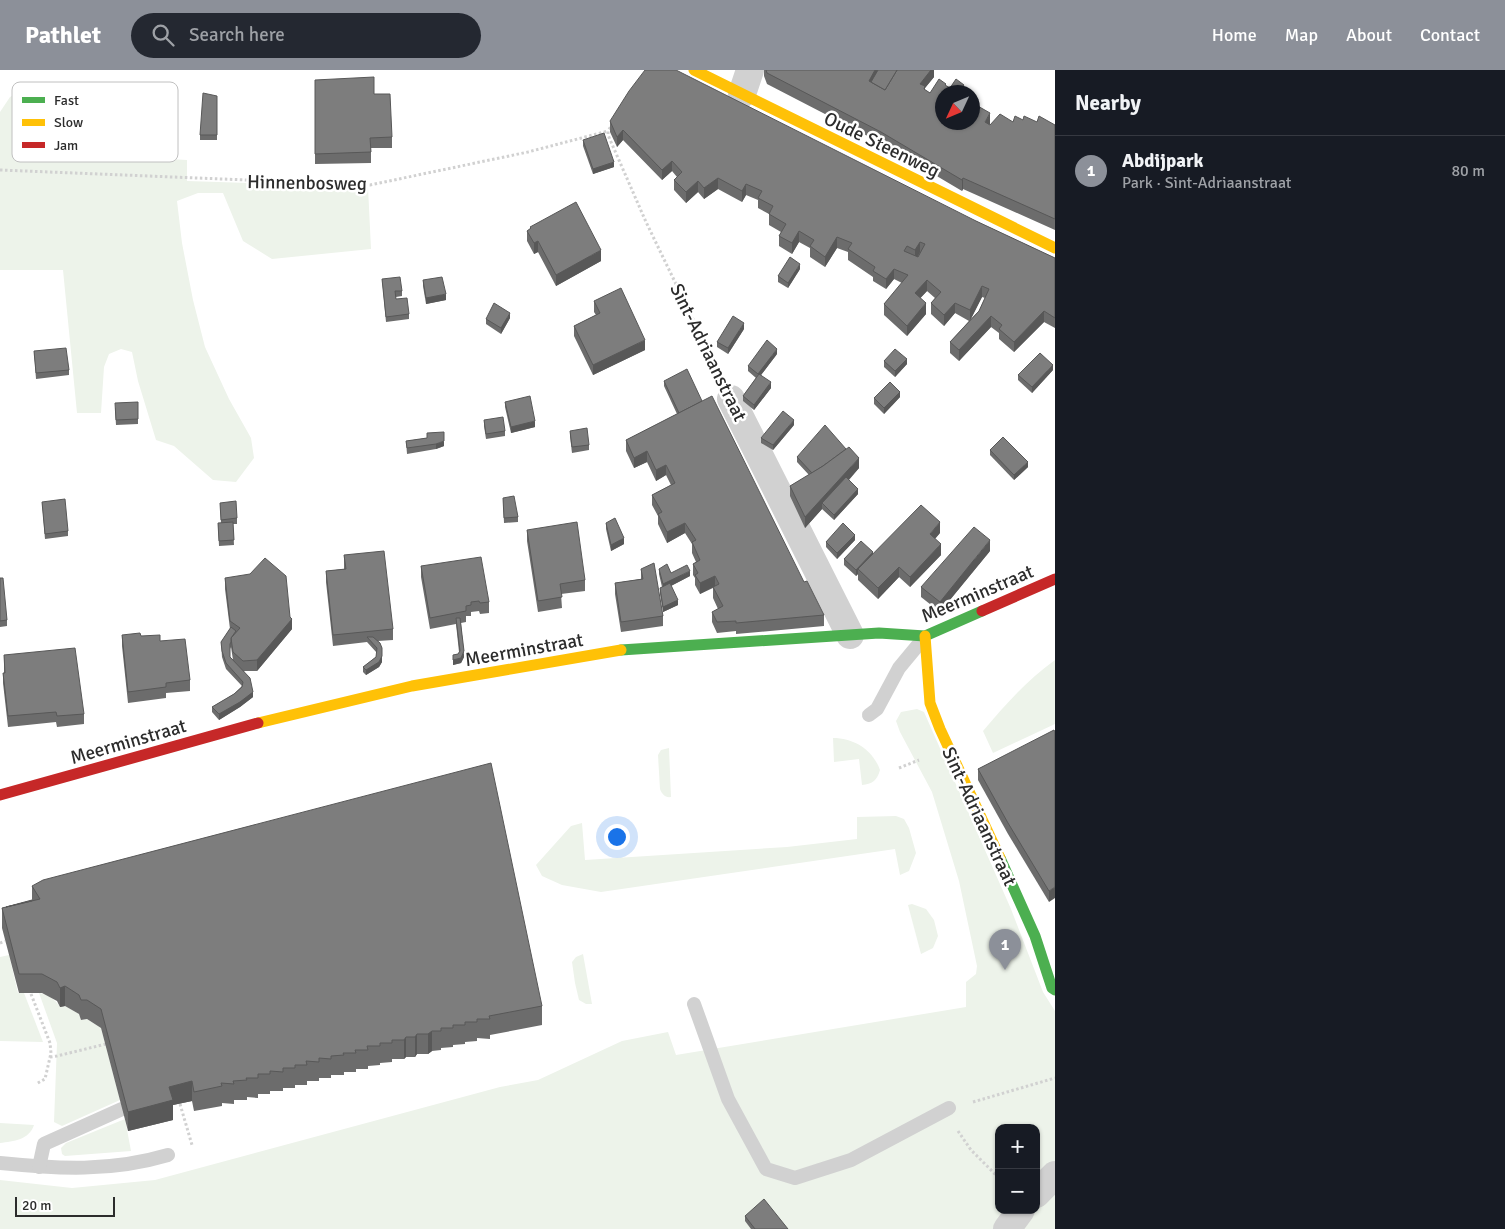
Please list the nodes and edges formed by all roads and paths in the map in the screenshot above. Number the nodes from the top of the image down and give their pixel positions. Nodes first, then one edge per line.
1 (694, 70) edge
2 (746, 82) edge
3 (617, 116) edge
4 (608, 130) junction
5 (0, 170) edge
6 (1055, 248) edge
7 (731, 398) joint
8 (1055, 579) edge
9 (850, 635) junction
10 (925, 636) junction
11 (869, 715) dead end
12 (0, 795) edge
13 (5, 941) edge
14 (0, 943) edge
15 (1055, 990) edge
16 (31, 994) edge
17 (694, 1004) dead end
18 (106, 1044) edge
19 (50, 1057) junction
20 (1055, 1078) edge
21 (36, 1084) dead end
22 (180, 1104) edge
23 (949, 1108) junction
24 (122, 1109) edge
25 (193, 1148) dead end
26 (168, 1155) dead end
27 (0, 1163) edge
28 (39, 1167) junction
29 (995, 1174) edge
30 (1055, 1175) edge
31 (1040, 1190) edge
32 (1018, 1214) edge
33 (1008, 1229) edge

1 - 2 street, Oude Steenweg
2 - 6 street, Oude Steenweg
3 - 4 path
4 - 5 path, Hinnenbosweg
4 - 7 path, Sint-Adriaanstraat
7 - 9 street, Sint-Adriaanstraat
8 - 10 street, Meerminstraat
9 - 10 street, Meerminstraat
9 - 12 street, Meerminstraat
10 - 11 lane
10 - 15 street, Sint-Adriaanstraat
13 - 14 path
16 - 19 path
17 - 23 lane
18 - 19 path
19 - 21 path
20 - 23 path
22 - 25 path
23 - 29 path
24 - 28 lane
26 - 28 lane
27 - 28 lane
30 - 31 street
32 - 33 street

